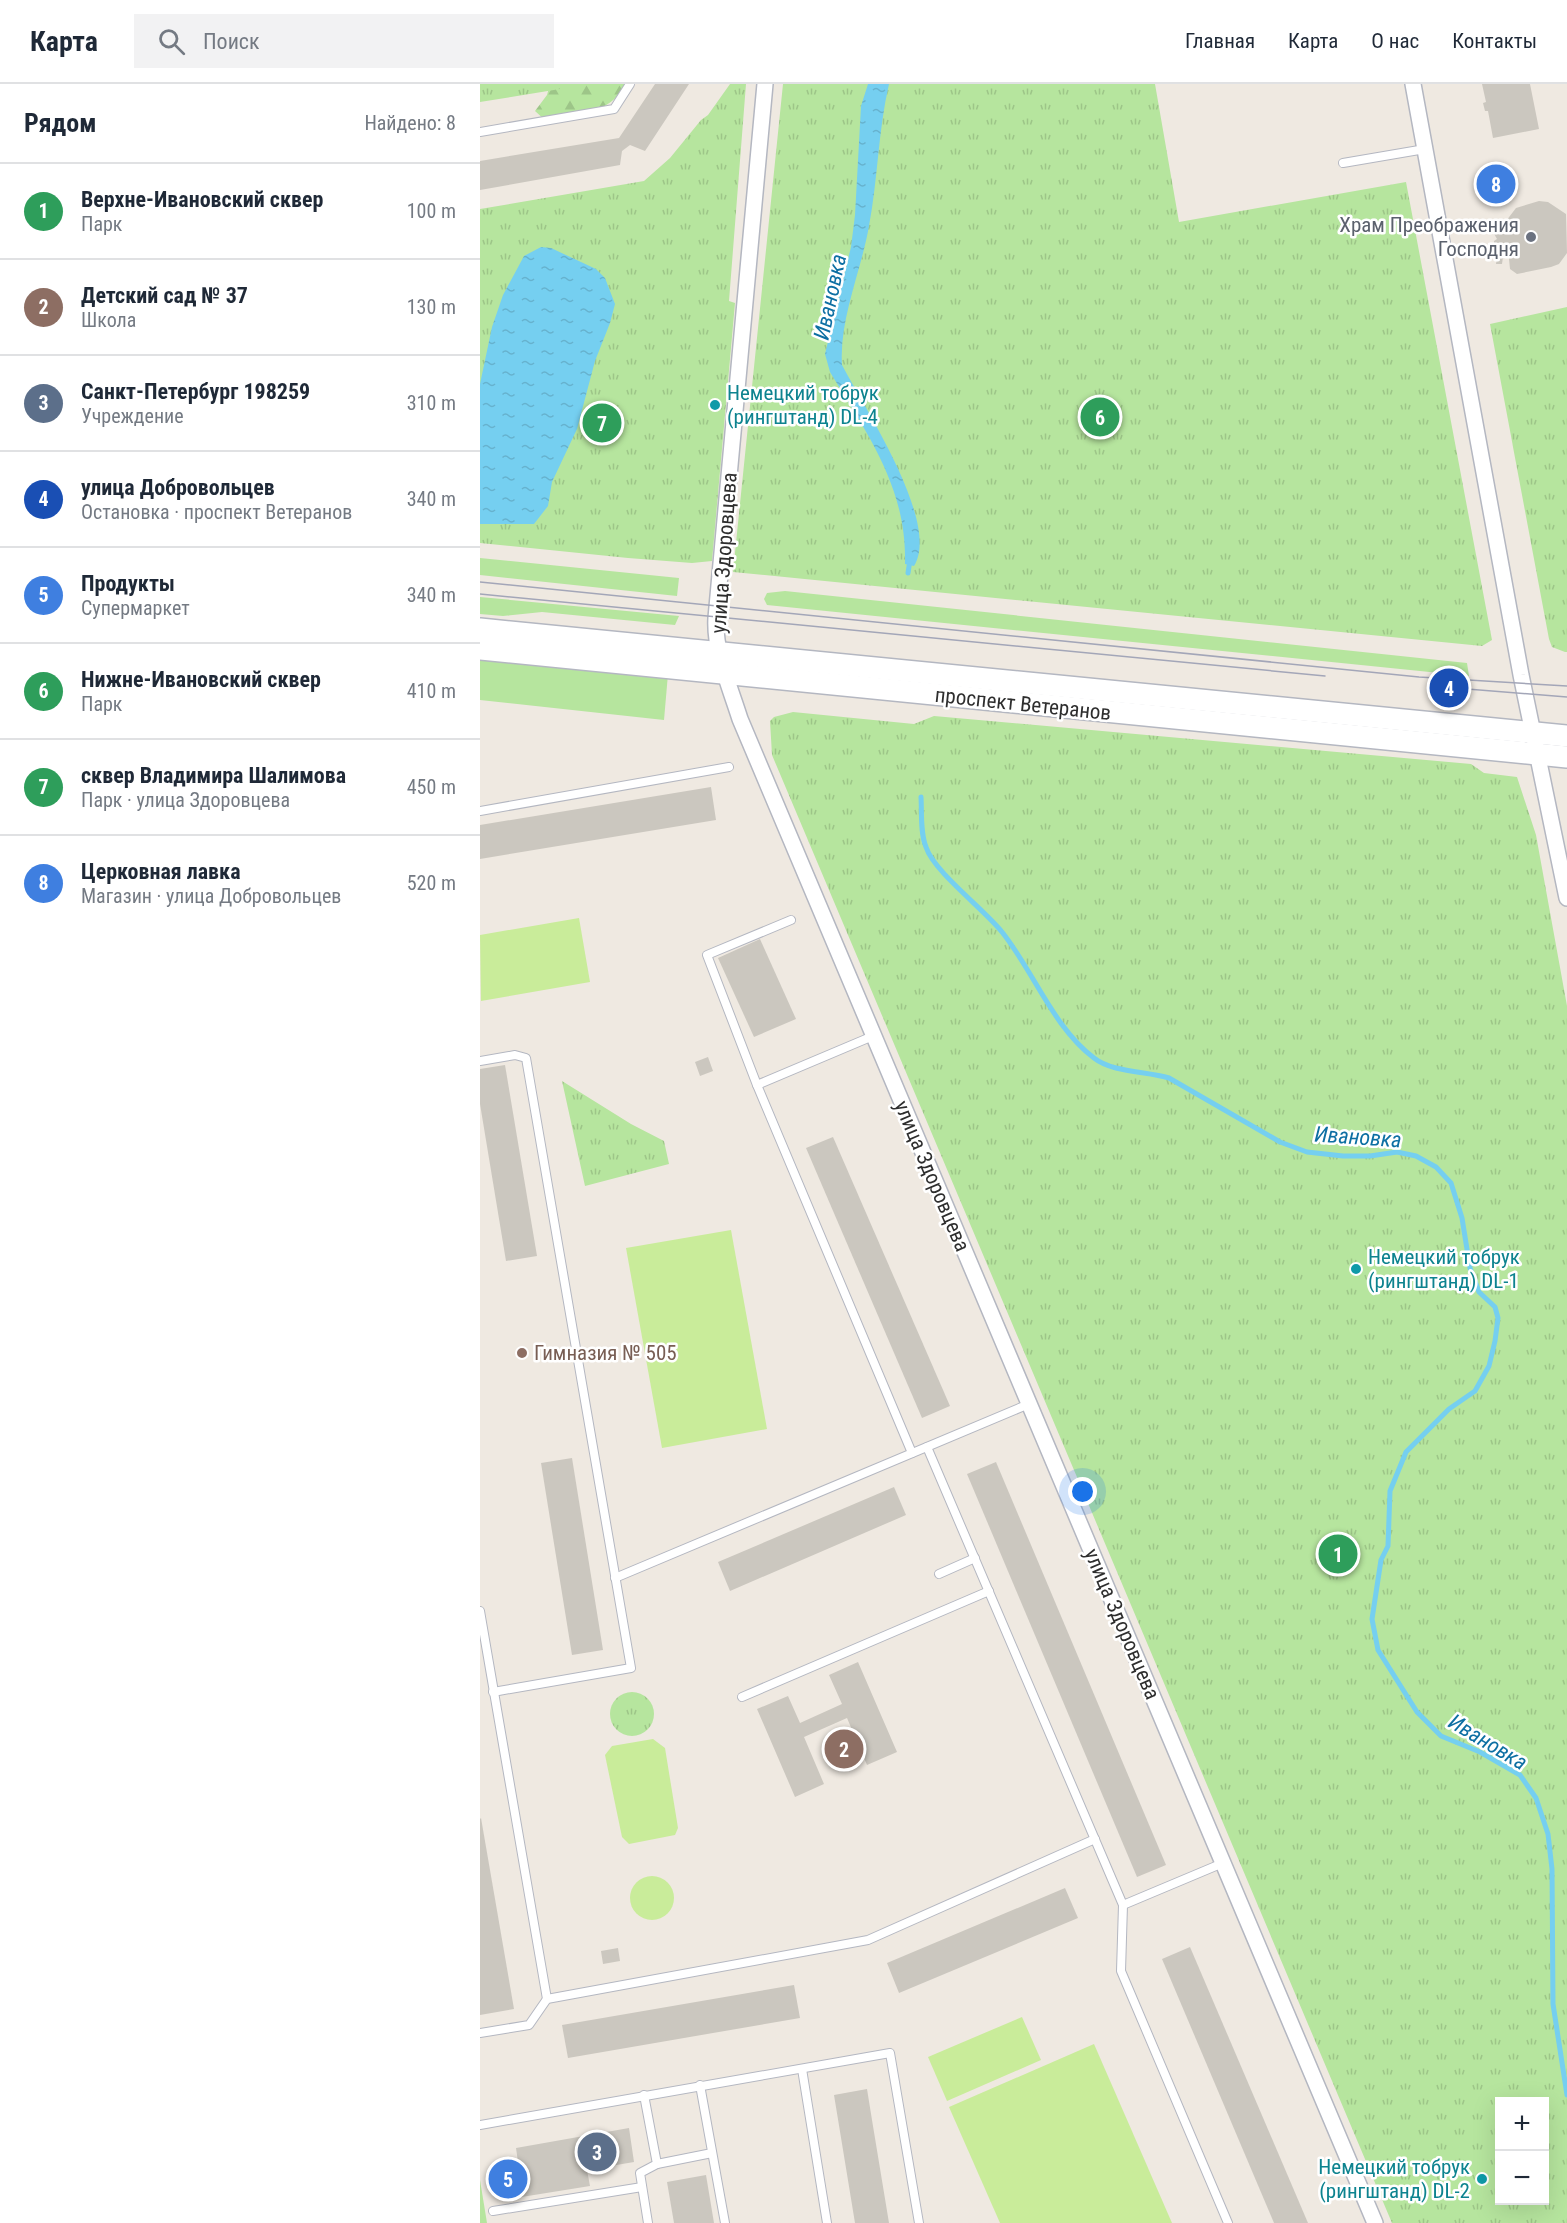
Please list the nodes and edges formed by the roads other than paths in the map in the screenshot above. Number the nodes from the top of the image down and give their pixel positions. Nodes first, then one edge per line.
1 (630, 84) edge
2 (765, 84) edge
3 (1413, 84) edge
4 (480, 132) edge
5 (1425, 149) junction
6 (1343, 163) dead end
7 (480, 629) edge
8 (480, 649) edge
9 (720, 651) junction
10 (726, 674) junction
11 (1567, 736) edge
12 (1535, 745) junction
13 (1567, 757) edge
14 (729, 767) dead end
15 (480, 811) edge
16 (1567, 898) edge
17 (791, 920) dead end
18 (873, 1036) junction
19 (480, 1061) edge
20 (757, 1085) junction
21 (1029, 1404) junction
22 (927, 1447) junction
23 (912, 1453) junction
24 (975, 1558) junction
25 (939, 1574) dead end
26 (615, 1578) junction
27 (989, 1591) junction
28 (480, 1611) edge
29 (493, 1692) junction
30 (742, 1697) dead end
31 (1095, 1839) junction
32 (1223, 1863) junction
33 (1123, 1905) junction
34 (547, 1999) junction
35 (480, 2034) edge
36 (802, 2069) junction
37 (700, 2085) junction
38 (644, 2095) junction
39 (480, 2125) edge
40 (712, 2153) junction
41 (657, 2164) junction
42 (642, 2187) junction
43 (493, 2211) dead end
44 (648, 2223) edge
45 (725, 2223) edge
46 (827, 2223) edge
47 (919, 2223) edge
48 (1228, 2223) edge
49 (1375, 2223) edge

1 - 4 lane
2 - 9 street, улица Здоровцева
3 - 5 street
5 - 6 lane
5 - 12 street
7 - 9 main road, проспект Ветеранов
8 - 10 main road, проспект Ветеранов
9 - 10 street, улица Здоровцева
9 - 12 main road, проспект Ветеранов
10 - 12 main road, проспект Ветеранов
10 - 18 street, улица Здоровцева
11 - 12 main road, проспект Ветеранов
12 - 13 main road, проспект Ветеранов
12 - 16 street
14 - 15 lane
17 - 20 lane
18 - 20 lane
18 - 21 street, улица Здоровцева
19 - 26 lane
20 - 23 lane
21 - 22 lane
21 - 32 street, улица Здоровцева
22 - 23 lane
22 - 24 lane
23 - 26 lane
24 - 25 lane
24 - 27 lane
26 - 29 lane
27 - 30 lane
27 - 31 lane
28 - 29 lane
29 - 34 lane
31 - 33 lane
31 - 34 lane
32 - 33 lane
32 - 49 street, улица Здоровцева
33 - 48 lane
34 - 35 lane
36 - 37 lane
36 - 46 lane
36 - 47 lane
37 - 38 lane
37 - 40 lane
38 - 39 lane
38 - 41 lane
40 - 41 lane
40 - 45 lane
41 - 42 lane
42 - 43 lane
42 - 44 lane

